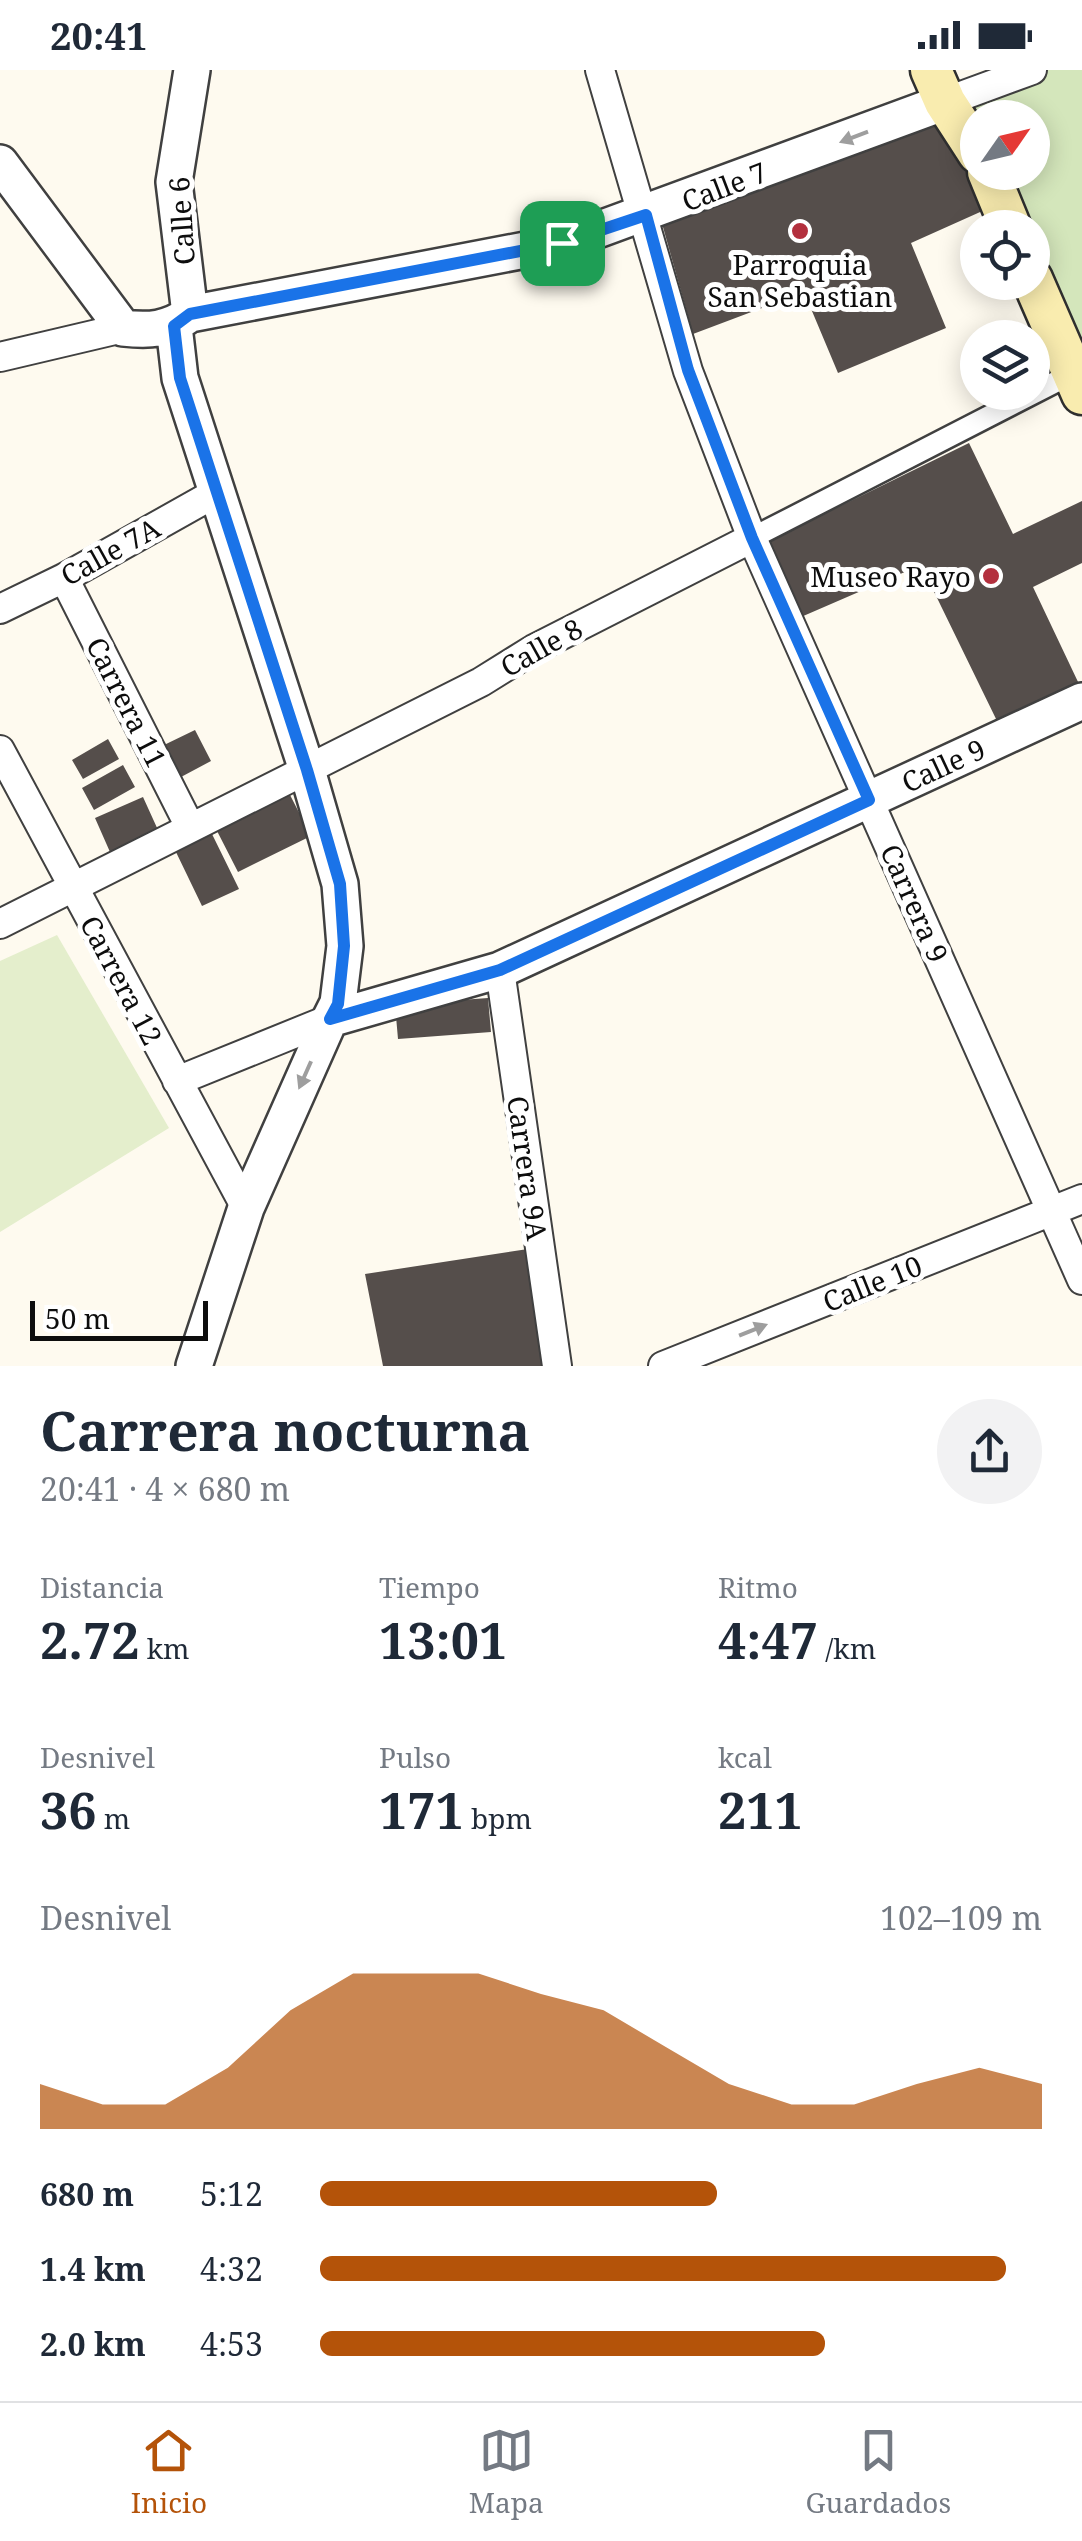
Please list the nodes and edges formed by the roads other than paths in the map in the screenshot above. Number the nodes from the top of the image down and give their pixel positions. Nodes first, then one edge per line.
1 (192, 70) edge
2 (600, 70) edge
3 (1032, 70) edge
4 (938, 86) edge
5 (960, 122) edge
6 (0, 163) edge
7 (646, 215) junction
8 (1041, 300) edge
9 (182, 320) junction
10 (123, 328) junction
11 (0, 357) edge
12 (1079, 379) edge
13 (219, 491) junction
14 (752, 538) junction
15 (64, 578) junction
16 (0, 609) edge
17 (1082, 702) edge
18 (0, 750) edge
19 (307, 770) junction
20 (869, 800) junction
21 (190, 827) junction
22 (71, 885) junction
23 (0, 924) edge
24 (500, 970) junction
25 (330, 1019) junction
26 (177, 1081) junction
27 (1082, 1200) edge
28 (246, 1208) junction
29 (1053, 1211) junction
30 (1082, 1280) edge
31 (194, 1366) edge
32 (557, 1366) edge
33 (663, 1366) edge

1 - 9 street, Calle 6
2 - 7 street, Carrera 9
3 - 4 street, Calle 7
4 - 5 main road
4 -> 7 street, Calle 7
6 - 10 street
7 - 9 street, Calle 7
7 - 14 street, Carrera 9
8 - 12 main road
9 - 10 street, Calle 7
9 - 13 street, Calle 6
10 - 11 street, Calle 7
12 - 14 street, Calle 8
13 - 15 street, Calle 7A
13 - 19 street, Calle 6
14 - 19 street, Calle 8
14 - 20 street, Carrera 9
15 - 16 street, Calle 7A
15 - 21 street, Carrera 11
17 - 20 street, Calle 9
18 - 22 street, Carrera 12
19 - 21 street, Calle 8
19 - 25 street, Calle 6
20 - 24 street, Calle 9
20 - 29 street, Carrera 9
21 - 22 street, Calle 8
22 - 23 street, Calle 8
22 - 26 street, Carrera 12
24 - 25 street, Calle 9
24 - 32 street, Carrera 9A
25 - 26 street
25 -> 28 street
26 - 28 street, Carrera 12
27 - 29 street, Calle 10
28 - 31 street
29 - 30 street, Carrera 9
33 -> 29 street, Calle 10

